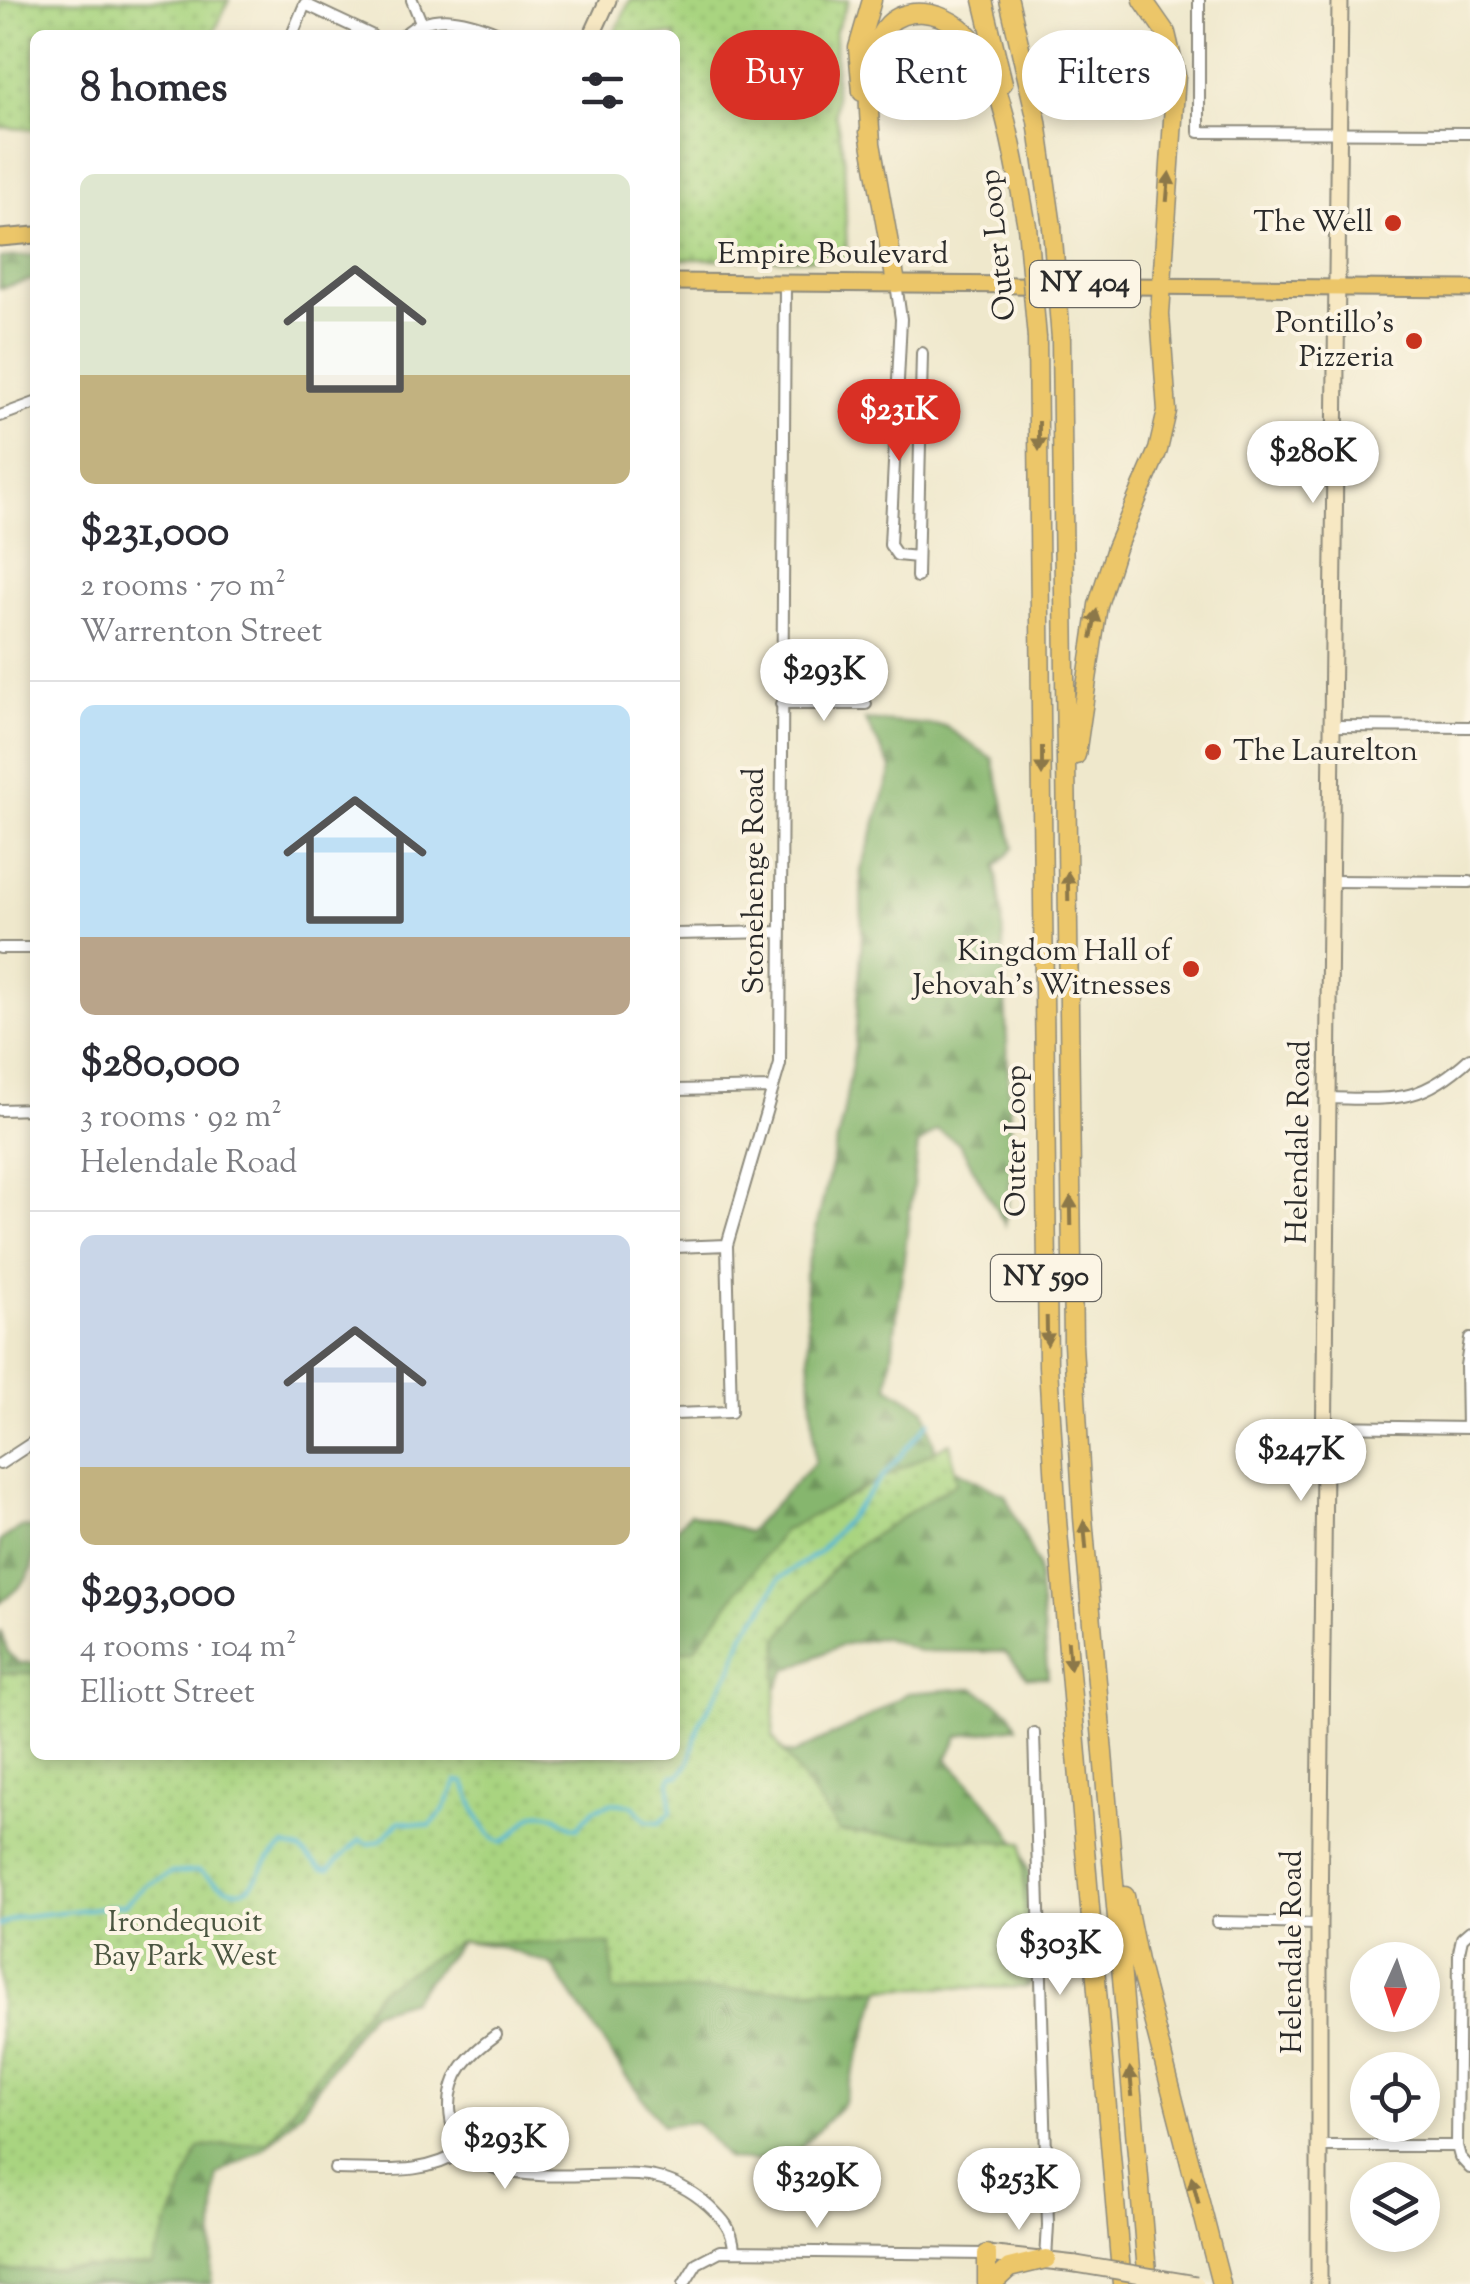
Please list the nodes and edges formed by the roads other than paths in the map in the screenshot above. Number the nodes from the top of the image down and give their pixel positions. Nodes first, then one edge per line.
1 (412, 0) edge
2 (608, 0) edge
3 (872, 0) edge
4 (983, 0) edge
5 (1009, 0) edge
6 (1143, 0) edge
7 (1200, 0) edge
8 (1340, 0) edge
9 (421, 22) junction
10 (294, 30) edge
11 (360, 30) edge
12 (411, 30) edge
13 (490, 30) edge
14 (594, 30) edge
15 (1340, 133) junction
16 (1470, 133) edge
17 (871, 142) junction
18 (1027, 226) junction
19 (30, 235) edge
20 (0, 238) edge
21 (680, 282) edge
22 (785, 282) junction
23 (896, 282) junction
24 (1161, 284) junction
25 (1338, 288) junction
26 (1470, 290) edge
27 (900, 359) junction
28 (30, 405) edge
29 (0, 416) edge
30 (918, 556) junction
31 (918, 577) dead end
32 (781, 704) junction
33 (866, 704) dead end
34 (1334, 726) junction
35 (1470, 727) edge
36 (1067, 825) junction
37 (1330, 881) junction
38 (1470, 882) edge
39 (780, 932) junction
40 (680, 934) edge
41 (0, 948) edge
42 (30, 948) edge
43 (1470, 1058) edge
44 (772, 1088) junction
45 (680, 1090) edge
46 (1328, 1098) junction
47 (30, 1109) edge
48 (0, 1110) edge
49 (727, 1245) junction
50 (680, 1247) edge
51 (1470, 1339) edge
52 (680, 1414) edge
53 (1324, 1426) junction
54 (1468, 1428) edge
55 (30, 1444) edge
56 (0, 1464) edge
57 (1034, 1733) dead end
58 (1102, 1737) junction
59 (1217, 1922) dead end
60 (1319, 1924) junction
61 (1470, 1931) edge
62 (496, 2034) dead end
63 (1320, 2146) junction
64 (1457, 2146) junction
65 (465, 2150) junction
66 (1470, 2168) edge
67 (335, 2169) dead end
68 (734, 2250) junction
69 (988, 2254) junction
70 (1046, 2259) junction
71 (684, 2284) edge
72 (989, 2284) edge
73 (1122, 2284) edge
74 (1148, 2284) edge
75 (1196, 2284) edge
76 (1220, 2284) edge
77 (1318, 2284) edge

1 - 9 street
2 - 14 street
3 - 17 highway
4 - 18 highway, Outer Loop / NY 590
5 - 36 highway, Outer Loop / NY 590, bridge
24 -> 6 highway
7 - 15 street
8 - 15 street, Helendale Road
9 - 12 street
9 - 13 street
10 - 11 street
15 - 16 street
15 - 25 street, Helendale Road
17 - 18 highway
17 - 23 highway
18 -> 73 highway, Outer Loop / NY 590, bridge
19 - 20 main road
21 - 22 main road, Empire Boulevard / NY 404
22 - 23 main road, Empire Boulevard / NY 404
22 - 32 street, Stonehenge Road
23 - 24 main road, Empire Boulevard / NY 404
23 - 27 street
24 - 25 main road, Empire Boulevard
36 -> 24 highway
25 - 26 main road, Empire Boulevard
25 - 34 street, Helendale Road
27 - 30 street
27 - 30 street
28 - 29 street
30 - 31 street
32 - 33 street
32 - 39 street, Stonehenge Road
34 - 35 street
34 - 37 street, Helendale Road
58 -> 36 highway, Outer Loop / NY 590
37 - 38 street
37 - 46 street, Helendale Road
39 - 40 street
39 - 44 street, Stonehenge Road
41 - 42 street
43 - 46 street
44 - 45 street
44 - 49 street, Stonehenge Road
46 - 53 street, Helendale Road
47 - 48 street
49 - 50 street
49 - 52 street, Stonehenge Road
51 - 54 street
53 - 54 street
53 - 60 street, Helendale Road
55 - 56 street
57 - 70 street
74 -> 58 highway, Outer Loop / NY 590
76 -> 58 highway
59 - 60 street
60 - 63 street, Helendale Road
61 - 64 street
62 - 65 street
63 - 64 street
63 - 77 street, Helendale Road
64 - 66 street
65 - 67 street
65 - 68 street
68 - 69 street
68 - 71 street
69 - 70 street
69 - 72 highway
70 - 72 highway
70 - 75 street, bridge

